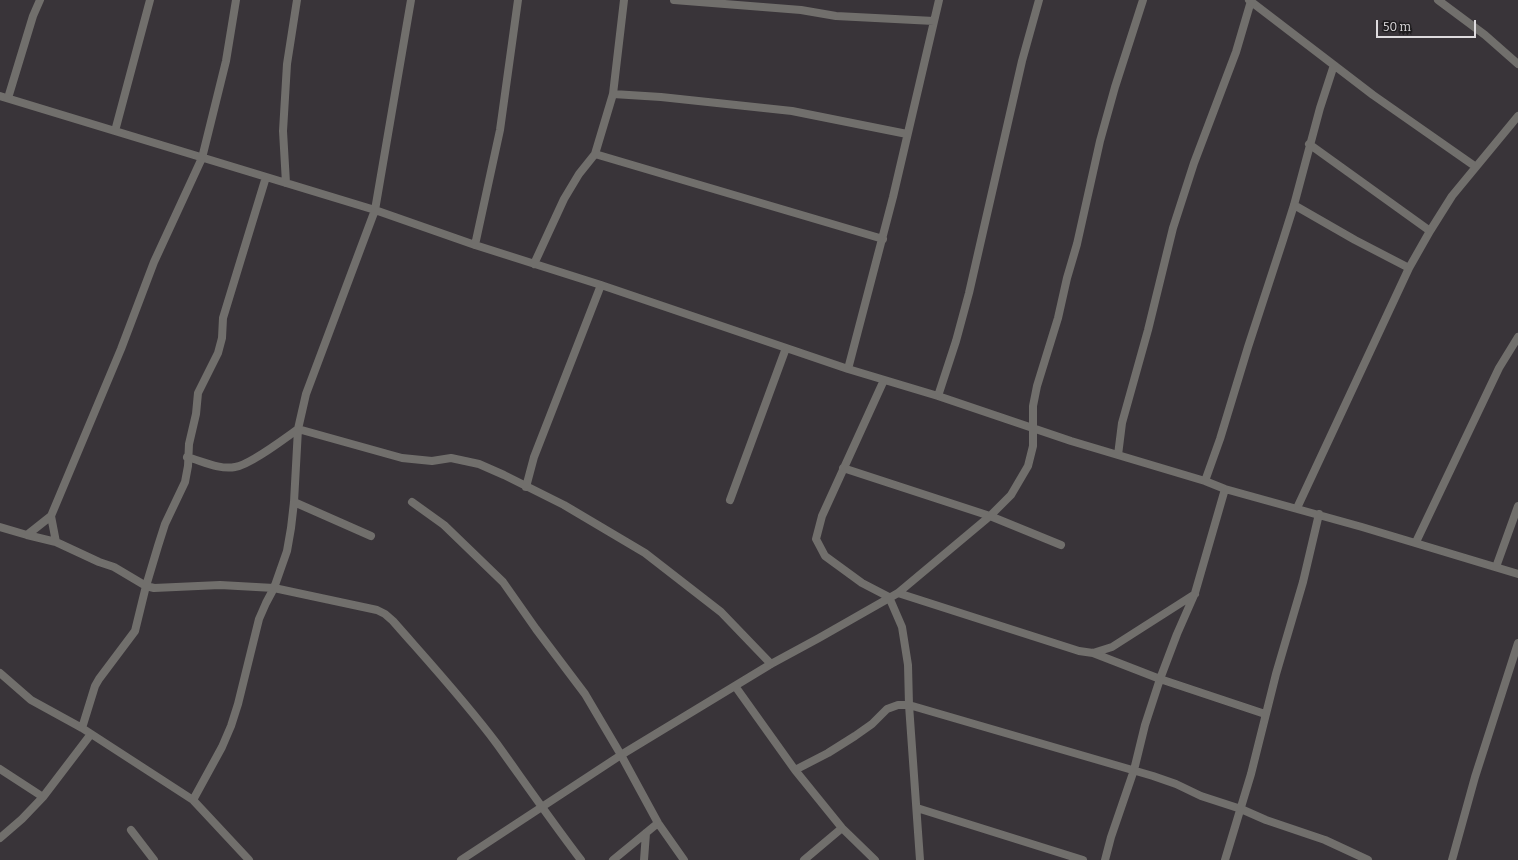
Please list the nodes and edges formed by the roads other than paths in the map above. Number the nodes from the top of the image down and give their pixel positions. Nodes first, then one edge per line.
1 (40, 0) edge
2 (150, 0) edge
3 (236, 0) edge
4 (297, 0) edge
5 (411, 0) edge
6 (518, 0) edge
7 (624, 0) edge
8 (674, 0) edge
9 (939, 0) edge
10 (1039, 0) edge
11 (1143, 0) edge
12 (1250, 0) edge
13 (1438, 0) edge
14 (934, 21) junction
15 (1518, 64) edge
16 (1334, 65) junction
17 (613, 94) junction
18 (4, 97) edge
19 (1518, 116) edge
20 (115, 131) junction
21 (907, 134) junction
22 (1309, 144) junction
23 (595, 154) junction
24 (202, 158) junction
25 (1476, 166) junction
26 (266, 177) junction
27 (286, 183) junction
28 (1294, 204) junction
29 (375, 210) junction
30 (1430, 231) junction
31 (883, 239) junction
32 (475, 245) junction
33 (534, 264) junction
34 (1409, 268) junction
35 (601, 286) junction
36 (1518, 337) edge
37 (786, 348) junction
38 (848, 369) junction
39 (884, 380) junction
40 (938, 396) junction
41 (1033, 428) junction
42 (298, 429) junction
43 (1118, 455) junction
44 (187, 456) junction
45 (843, 468) junction
46 (1205, 481) junction
47 (526, 487) junction
48 (1226, 489) junction
49 (730, 500) dead end
50 (294, 502) junction
51 (412, 502) dead end
52 (1518, 506) edge
53 (1297, 508) junction
54 (1319, 514) junction
55 (51, 516) junction
56 (990, 516) junction
57 (0, 527) edge
58 (27, 535) junction
59 (371, 536) dead end
60 (56, 542) junction
61 (1416, 542) junction
62 (1061, 545) dead end
63 (1496, 567) junction
64 (1518, 574) edge
65 (146, 586) junction
66 (274, 588) junction
67 (898, 593) junction
68 (1195, 593) junction
69 (889, 597) junction
70 (1518, 643) edge
71 (1093, 653) junction
72 (771, 664) junction
73 (0, 673) edge
74 (1160, 679) junction
75 (735, 686) junction
76 (910, 705) junction
77 (1265, 714) junction
78 (82, 728) junction
79 (91, 734) junction
80 (621, 755) junction
81 (0, 769) edge
82 (795, 770) junction
83 (1134, 770) junction
84 (43, 797) junction
85 (193, 800) junction
86 (541, 807) junction
87 (917, 808) junction
88 (1241, 809) junction
89 (658, 823) junction
90 (842, 828) junction
91 (131, 830) dead end
92 (646, 833) junction
93 (0, 838) edge
94 (154, 860) edge
95 (249, 860) edge
96 (461, 860) edge
97 (581, 860) edge
98 (613, 860) edge
99 (644, 860) edge
100 (684, 860) edge
101 (804, 860) edge
102 (874, 860) edge
103 (920, 860) edge
104 (1083, 860) edge
105 (1105, 860) edge
106 (1225, 860) edge
107 (1368, 860) edge
108 (1452, 860) edge

1 - 18 street
2 - 20 street
3 - 24 street
4 - 27 street
5 - 29 street
6 - 32 street
7 - 17 street
8 - 14 street
9 - 14 street
10 - 40 street
11 - 41 street
12 - 16 street
12 - 43 street
13 - 15 street
14 - 21 street
16 - 22 street
16 - 25 street
17 - 21 street
17 - 23 street
18 - 20 street
19 - 25 street
20 - 24 street
21 - 31 street
22 - 28 street
22 - 30 street
23 - 31 street
23 - 33 street
24 - 26 street
24 - 55 street
25 - 30 street
26 - 27 street
26 - 44 street
27 - 29 street
28 - 34 street
28 - 46 street
29 - 32 street
29 - 42 street
30 - 34 street
31 - 38 street
32 - 33 street
33 - 35 street
34 - 53 street
35 - 37 street
35 - 47 street
36 - 61 street
37 - 38 street
37 - 49 street
38 - 39 street
39 - 40 street
39 - 45 street
40 - 41 street
41 - 43 street
41 - 56 street
42 - 44 street
42 - 47 street
42 - 50 street
43 - 46 street
44 - 65 street
45 - 56 street
45 - 69 street
46 - 48 street
47 - 72 street
48 - 53 street
48 - 68 street
50 - 59 street
50 - 66 street
51 - 80 street
52 - 63 street
53 - 54 street
54 - 61 street
54 - 77 street
55 - 58 street
55 - 60 street
56 - 62 street
56 - 67 street
57 - 58 street
58 - 60 street
60 - 65 street
61 - 63 street
63 - 64 street
65 - 66 street
65 - 78 street
66 - 85 street
66 - 86 street
67 - 69 street
67 - 71 street
68 - 71 street
68 - 74 street
69 - 72 street
69 - 76 street
70 - 108 street
71 - 74 street
72 - 75 street
73 - 78 street
74 - 77 street
74 - 83 street
75 - 80 street
75 - 82 street
76 - 82 street
76 - 83 street
76 - 87 street
77 - 88 street
78 - 79 street
79 - 84 street
79 - 85 street
80 - 86 street
80 - 89 street
81 - 84 street
82 - 90 street
83 - 88 street
83 - 105 street
84 - 93 street
85 - 95 street
86 - 96 street
86 - 97 street
87 - 103 street
87 - 104 street
88 - 106 street
88 - 107 street
89 - 92 street
89 - 100 street
90 - 101 street
90 - 102 street
91 - 94 street
92 - 98 street
92 - 99 street

